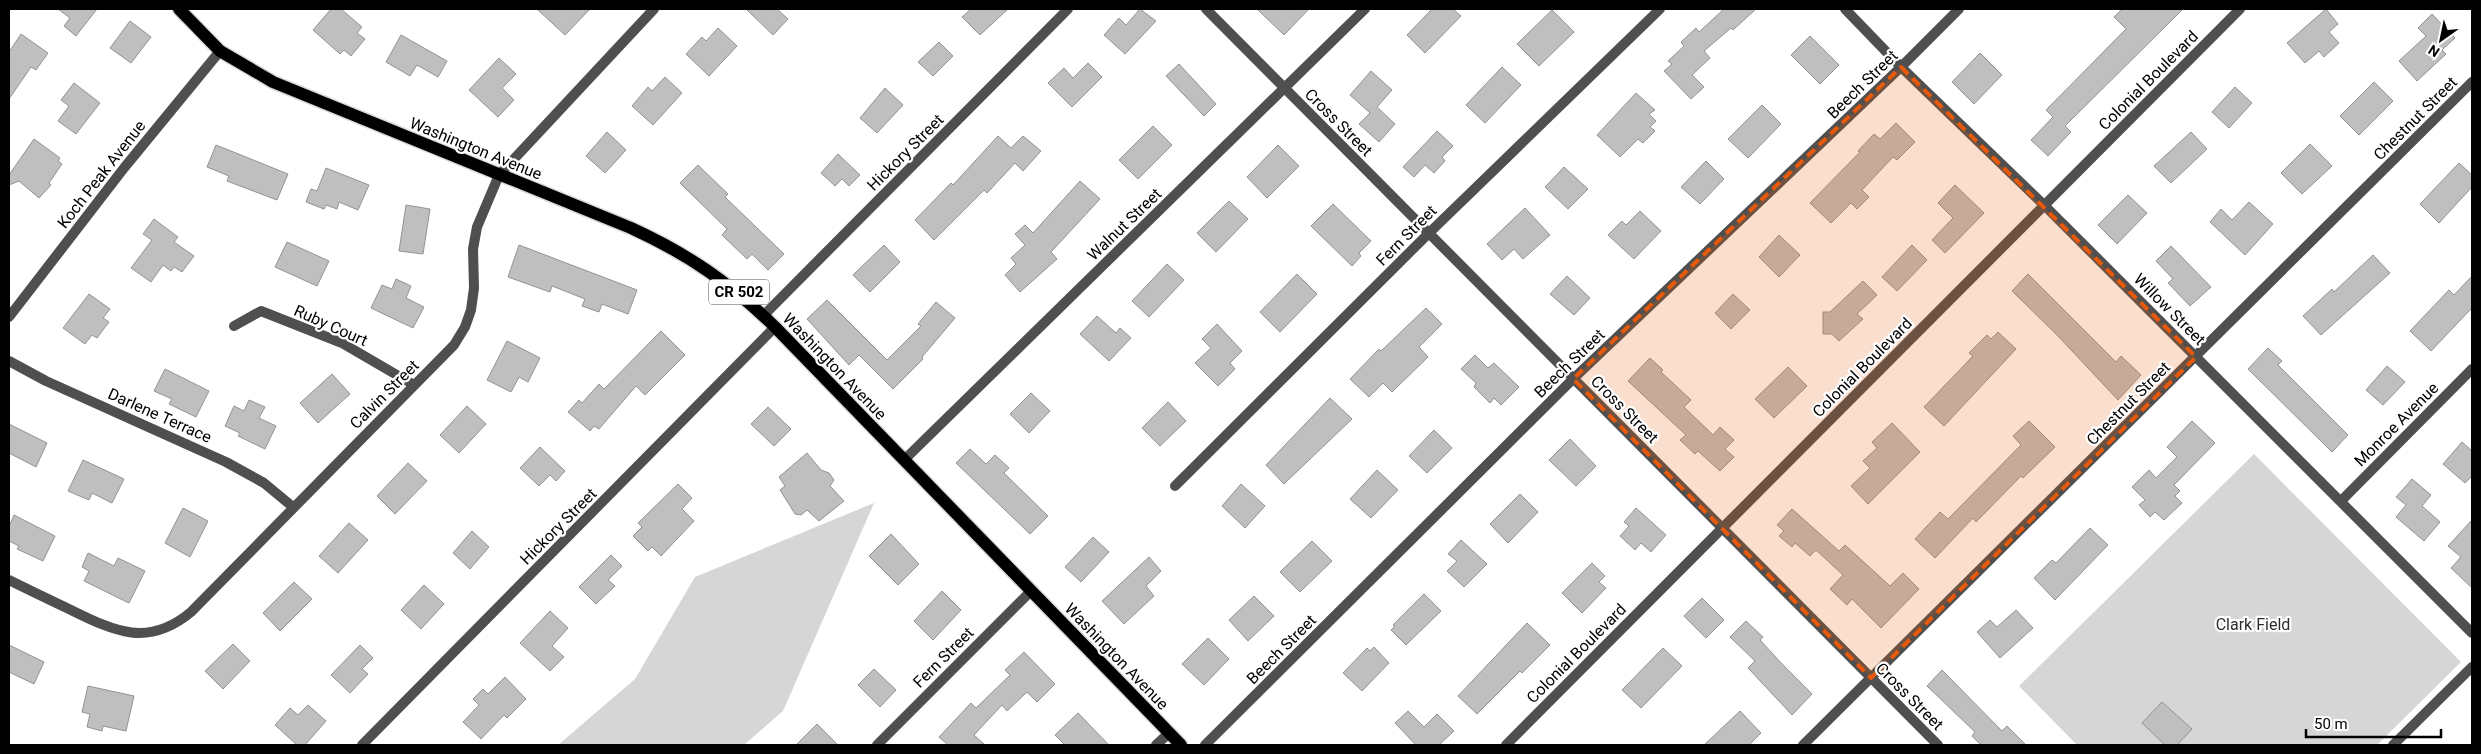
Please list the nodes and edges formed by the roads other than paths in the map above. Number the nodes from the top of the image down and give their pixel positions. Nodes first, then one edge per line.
1 (179, 9) edge
2 (654, 9) edge
3 (1068, 9) edge
4 (1206, 9) edge
5 (1365, 9) edge
6 (1660, 9) edge
7 (1845, 9) edge
8 (1959, 9) edge
9 (2240, 9) edge
10 (220, 51) junction
11 (1901, 67) junction
12 (2472, 82) edge
13 (1284, 88) junction
14 (498, 175) junction
15 (2044, 205) junction
16 (1429, 233) junction
17 (764, 316) junction
18 (9, 317) edge
19 (234, 326) dead end
20 (775, 327) junction
21 (2196, 357) junction
22 (9, 361) edge
23 (2472, 369) edge
24 (1574, 379) junction
25 (414, 385) junction
26 (904, 460) junction
27 (1175, 486) dead end
28 (2341, 501) junction
29 (293, 507) junction
30 (1722, 528) junction
31 (9, 580) edge
32 (1031, 591) junction
33 (2472, 633) edge
34 (2472, 667) edge
35 (1871, 678) junction
36 (1168, 733) junction
37 (362, 745) edge
38 (877, 745) edge
39 (1156, 745) edge
40 (1181, 745) edge
41 (1205, 745) edge
42 (1506, 745) edge
43 (1803, 745) edge
44 (1938, 745) edge
45 (2393, 745) edge

1 - 10 main road, Washington Avenue / CR 502
2 - 14 street, Calvin Street
3 - 17 street, Hickory Street
4 - 13 street, Cross Street
5 - 13 street, Walnut Street
6 - 16 street, Fern Street
7 - 11 street, Willow Street
8 - 11 street, Beech Street
9 - 15 street, Colonial Boulevard
10 - 14 main road, Washington Avenue / CR 502
10 - 18 street, Koch Peak Avenue
11 - 15 street, Willow Street
11 - 24 street, Beech Street
12 - 21 street, Chestnut Street
13 - 16 street, Cross Street
13 - 26 street, Walnut Street
14 - 17 main road, Washington Avenue / CR 502
14 - 25 street, Calvin Street
15 - 21 street, Willow Street
15 - 30 street, Colonial Boulevard
16 - 24 street, Cross Street
16 - 27 street, Fern Street
17 - 20 main road, Washington Avenue / CR 502
19 - 25 street, Ruby Court
20 - 26 main road, Washington Avenue / CR 502
20 - 37 street, Hickory Street
21 - 28 street, Willow Street
21 - 35 street, Chestnut Street
22 - 29 street, Darlene Terrace
23 - 28 street, Monroe Avenue
24 - 30 street, Cross Street
24 - 41 street, Beech Street
25 - 29 street, Calvin Street
26 - 32 main road, Washington Avenue / CR 502
28 - 33 street, Willow Street
29 - 31 street, Calvin Street
30 - 35 street, Cross Street
30 - 42 street, Colonial Boulevard
32 - 36 main road, Washington Avenue / CR 502
32 - 38 street, Fern Street
34 - 45 street
35 - 43 street, Chestnut Street
35 - 44 street, Cross Street
36 - 39 street
36 - 40 main road, Washington Avenue / CR 502

